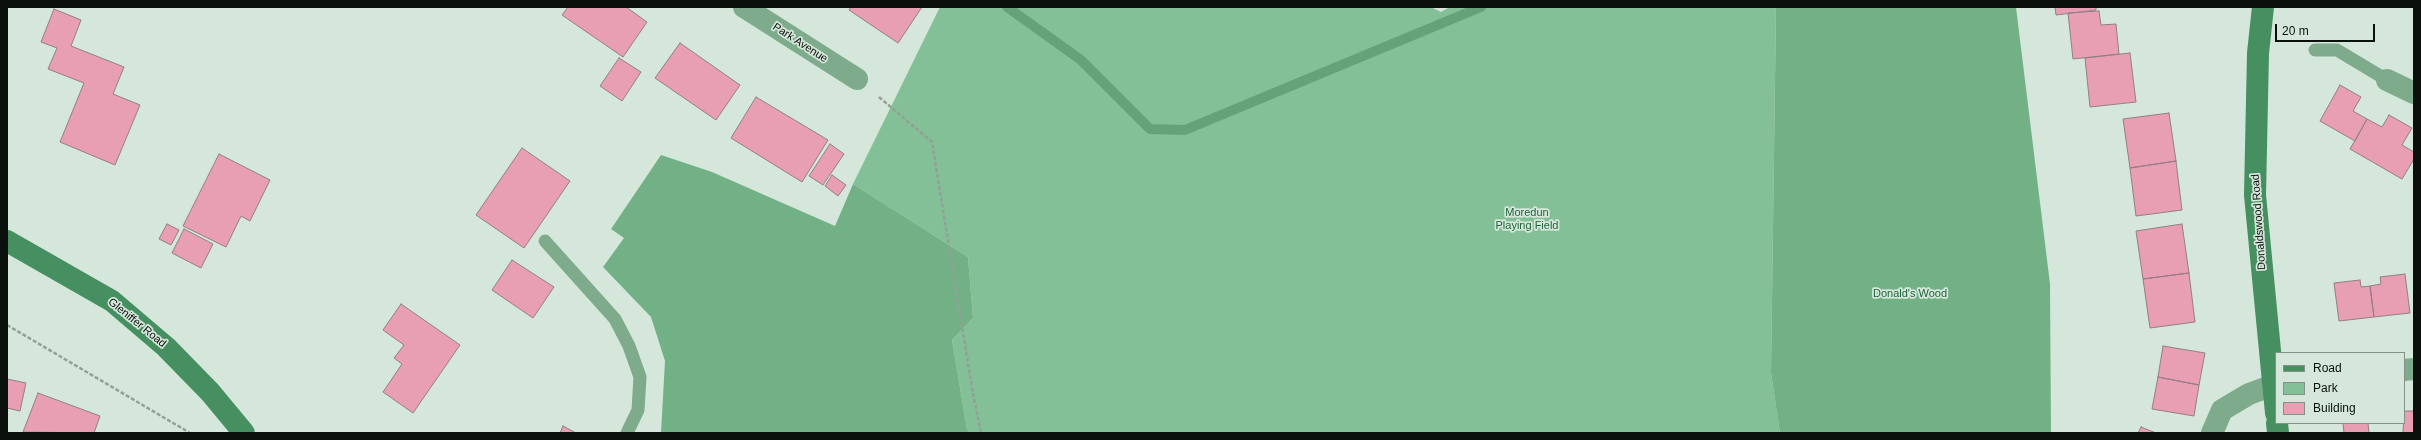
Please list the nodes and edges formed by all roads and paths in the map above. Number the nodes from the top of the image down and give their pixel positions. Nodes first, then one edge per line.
1 (744, 7) edge
2 (2262, 7) edge
3 (2315, 50) dead end
4 (857, 79) joint
5 (2387, 80) joint
6 (2414, 93) edge
7 (7, 241) edge
8 (545, 241) dead end
9 (7, 325) edge
10 (2274, 384) edge
11 (2275, 398) edge
12 (190, 433) edge
13 (244, 433) edge
14 (627, 433) edge
15 (981, 433) edge
16 (2212, 433) edge

1 - 4 street, Park Avenue
2 - 10 street, Donaldswood Road
3 - 5 lane
4 - 15 path
5 - 6 street
7 - 13 street, Gleniffer Road
8 - 14 lane
9 - 12 path
10 - 11 street, Donaldswood Road
10 - 16 street

